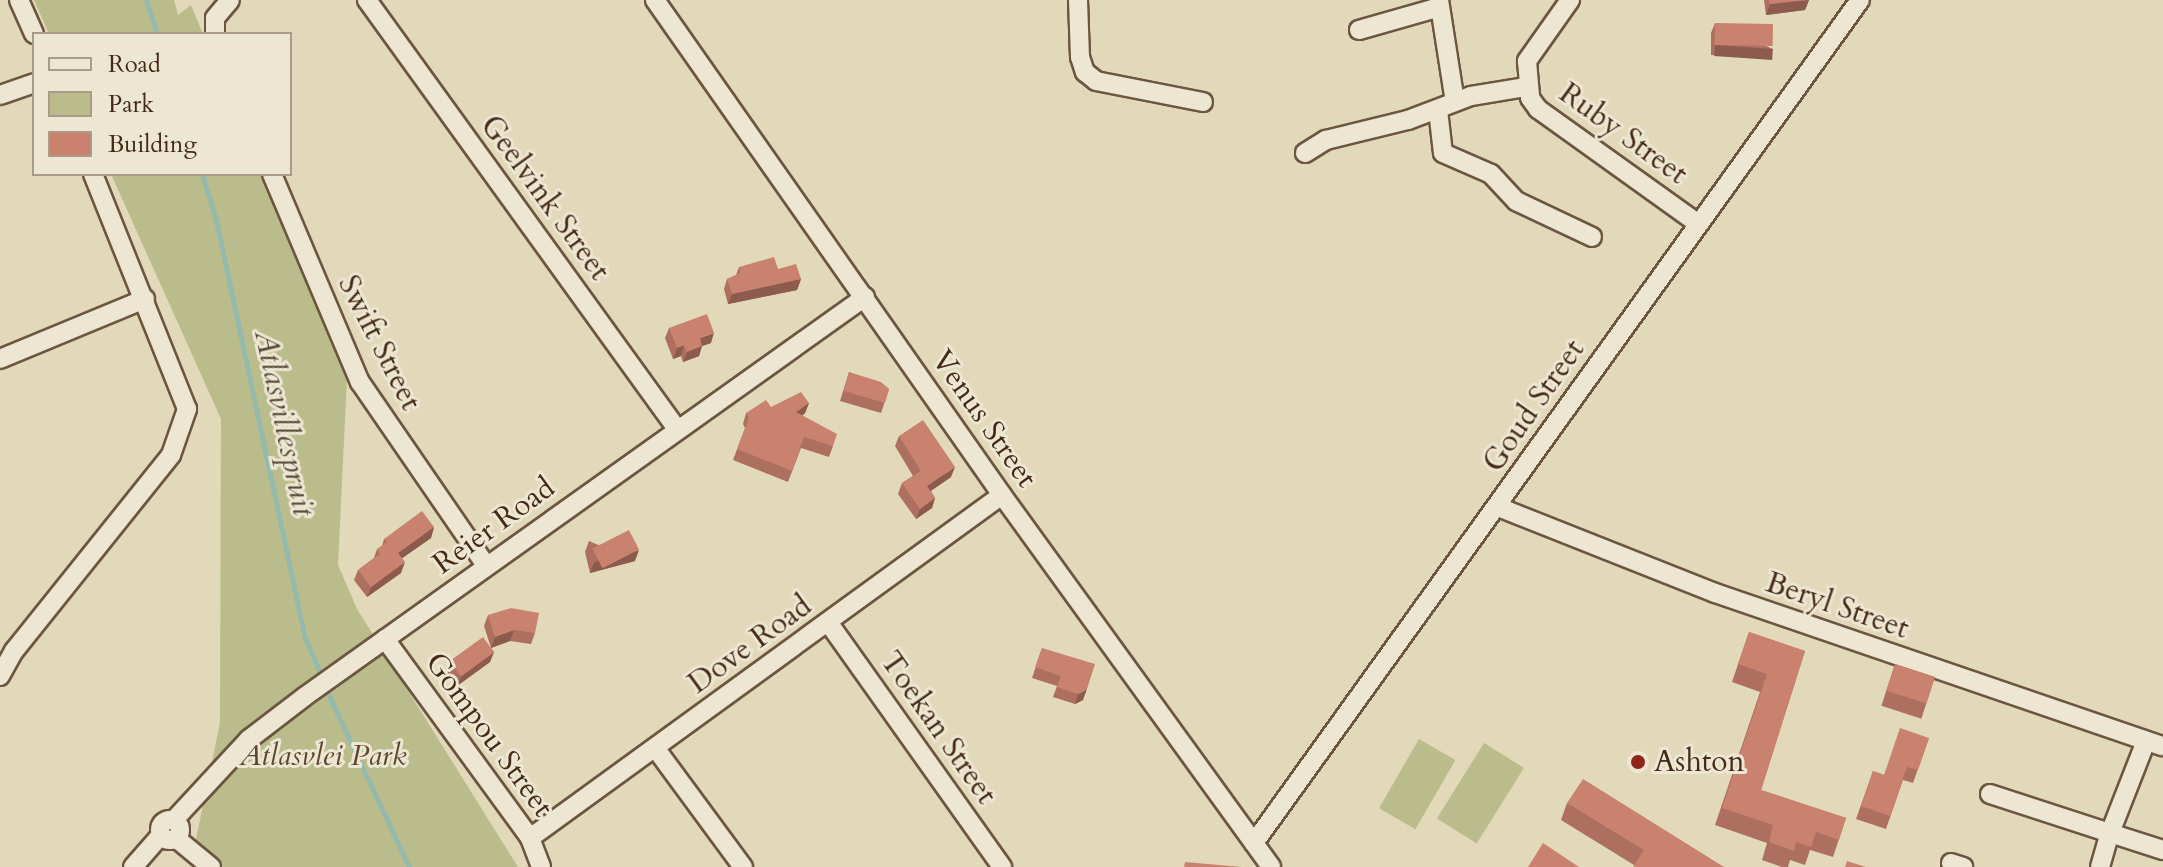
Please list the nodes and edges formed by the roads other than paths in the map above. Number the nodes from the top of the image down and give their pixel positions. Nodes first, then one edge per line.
1 (19, 0) edge
2 (230, 0) edge
3 (367, 0) edge
4 (655, 0) edge
5 (1078, 0) edge
6 (1570, 0) edge
7 (1860, 0) edge
8 (1440, 4) edge
9 (1359, 30) dead end
10 (33, 32) edge
11 (215, 32) edge
12 (32, 84) edge
13 (1526, 87) junction
14 (0, 95) edge
15 (1203, 102) dead end
16 (1446, 106) junction
17 (1305, 153) dead end
18 (94, 176) edge
19 (273, 176) edge
20 (1697, 223) junction
21 (1592, 237) dead end
22 (865, 297) junction
23 (145, 299) junction
24 (0, 359) edge
25 (677, 429) junction
26 (1002, 495) junction
27 (1498, 507) junction
28 (486, 565) junction
29 (828, 622) junction
30 (385, 639) junction
31 (7, 648) edge
32 (0, 676) edge
33 (2155, 743) edge
34 (656, 749) junction
35 (1990, 794) dead end
36 (171, 831) junction
37 (2110, 833) junction
38 (530, 838) junction
39 (1254, 843) junction
40 (2163, 850) edge
41 (133, 867) edge
42 (211, 867) edge
43 (541, 867) edge
44 (743, 867) edge
45 (1002, 867) edge
46 (1271, 867) edge
47 (2100, 867) edge

1 - 10 street
2 - 11 street
3 - 25 street, Geelvink Street
4 - 22 street, Venus Street
5 - 15 street
6 - 13 street, Ruby Street
7 - 20 street, Goud Street
8 - 9 street
8 - 16 street
12 - 14 street
13 - 16 street
13 - 20 street, Ruby Street
16 - 17 street
16 - 21 street
18 - 23 street
19 - 28 street, Swift Street
20 - 27 street, Goud Street
22 - 25 street, Reier Road
22 - 26 street, Venus Street
23 - 24 street
23 - 31 street
25 - 28 street, Reier Road
26 - 29 street, Dove Road
26 - 39 street, Venus Street
27 - 33 street, Beryl Street
27 - 39 street, Goud Street
28 - 30 street, Reier Road
29 - 34 street, Dove Road
29 - 45 street, Toekan Street
30 - 36 street, Reier Road
30 - 38 street, Gompou Street
31 - 32 street
33 - 37 street
34 - 38 street, Dove Road
34 - 44 street
35 - 37 street
36 - 41 street, Reier Road
36 - 42 street
37 - 40 street
37 - 47 street
38 - 43 street, Gompou Street
39 - 46 street, Venus Street

